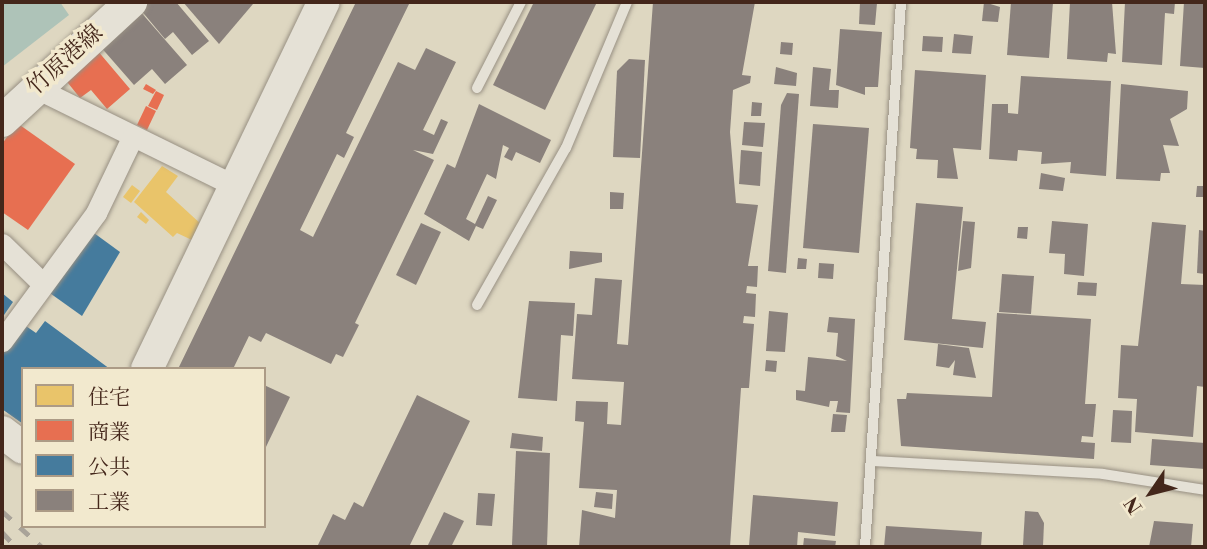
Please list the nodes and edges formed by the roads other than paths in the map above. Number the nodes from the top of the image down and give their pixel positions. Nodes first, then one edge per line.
1 (131, 2) edge
2 (324, 2) edge
3 (521, 2) edge
4 (627, 2) edge
5 (901, 2) edge
6 (34, 87) junction
7 (477, 88) dead end
8 (2, 121) edge
9 (132, 138) junction
10 (235, 186) junction
11 (2, 244) edge
12 (42, 284) junction
13 (477, 305) dead end
14 (2, 341) edge
15 (148, 367) edge
16 (2, 432) edge
17 (21, 446) edge
18 (873, 461) junction
19 (1205, 490) edge
20 (865, 547) edge

1 - 6 street, 竹原港線
2 - 10 street
3 - 7 lane
4 - 13 lane
5 - 18 lane
6 - 8 street, 竹原港線
6 - 9 street
9 - 10 street
9 - 12 street
10 - 15 street
11 - 12 street
12 - 14 street
16 - 17 street
18 - 19 lane
18 - 20 lane

